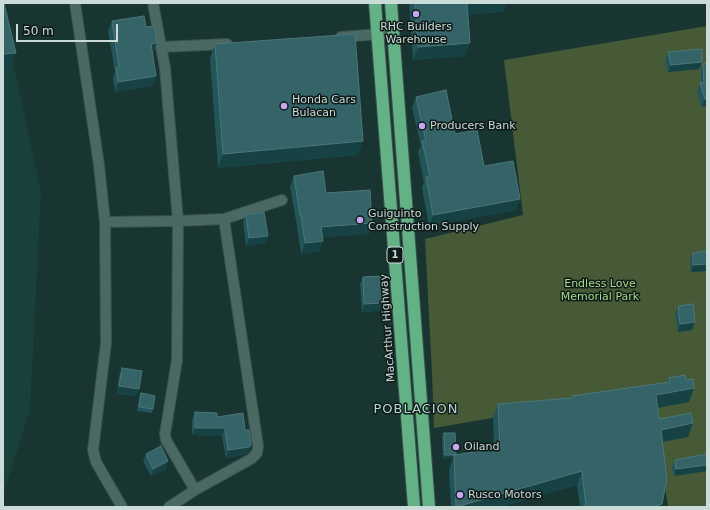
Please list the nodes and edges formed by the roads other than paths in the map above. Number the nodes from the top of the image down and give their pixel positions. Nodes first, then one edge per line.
1 (75, 3) edge
2 (153, 3) edge
3 (375, 3) edge
4 (391, 3) edge
5 (393, 33) junction
6 (377, 35) junction
7 (331, 38) edge
8 (238, 44) edge
9 (162, 47) junction
10 (282, 200) dead end
11 (224, 219) junction
12 (178, 221) junction
13 (105, 222) junction
14 (194, 490) junction
15 (122, 507) edge
16 (169, 507) edge
17 (414, 507) edge
18 (429, 507) edge

1 - 13 street
2 - 9 street
3 - 6 highway, MacArthur Highway / 1
4 - 5 highway, 1
5 - 6 street
5 - 18 highway, 1
6 - 7 street
6 - 17 highway, MacArthur Highway / 1
8 - 9 street
9 - 12 street
10 - 11 street
11 - 12 street
11 - 14 street
12 - 13 street
12 - 14 street
13 - 15 street
14 - 16 street

